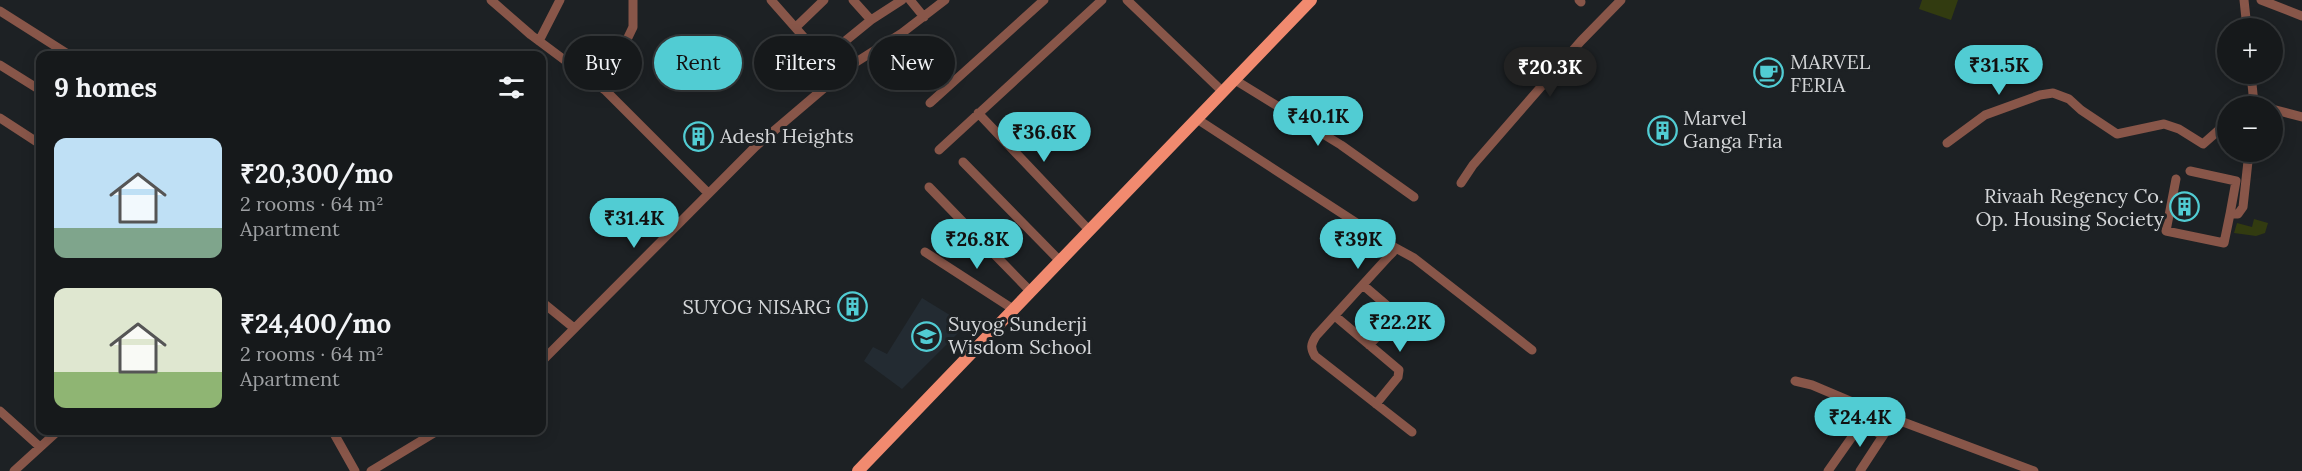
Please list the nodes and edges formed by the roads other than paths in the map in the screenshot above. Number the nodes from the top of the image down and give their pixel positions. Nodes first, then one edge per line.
1 (490, 0) edge
2 (560, 0) edge
3 (633, 0) edge
4 (771, 0) edge
5 (824, 0) edge
6 (853, 0) edge
7 (902, 0) edge
8 (910, 0) edge
9 (945, 0) edge
10 (1044, 0) edge
11 (1102, 0) edge
12 (1127, 0) edge
13 (1621, 0) edge
14 (2244, 0) edge
15 (2261, 0) edge
16 (1308, 1) edge
17 (0, 11) edge
18 (2302, 16) edge
19 (924, 17) junction
20 (2246, 18) edge
21 (871, 20) junction
22 (796, 27) junction
23 (539, 41) junction
24 (62, 51) edge
25 (0, 65) edge
26 (1235, 80) junction
27 (36, 88) edge
28 (606, 91) junction
29 (1223, 92) junction
30 (930, 103) dead end
31 (2283, 112) edge
32 (978, 113) junction
33 (2302, 117) edge
34 (0, 118) edge
35 (1197, 119) junction
36 (2217, 132) edge
37 (36, 141) edge
38 (1947, 143) dead end
39 (939, 150) dead end
40 (963, 162) dead end
41 (2248, 162) edge
42 (2190, 171) dead end
43 (2176, 179) dead end
44 (1461, 183) dead end
45 (929, 188) dead end
46 (708, 193) junction
47 (1414, 197) dead end
48 (2230, 214) junction
49 (1090, 231) junction
50 (1392, 246) junction
51 (925, 252) dead end
52 (1060, 261) junction
53 (1363, 285) junction
54 (1030, 291) junction
55 (546, 305) edge
56 (1013, 309) junction
57 (1398, 315) junction
58 (1335, 316) junction
59 (574, 328) junction
60 (1419, 333) dead end
61 (1369, 345) junction
62 (1532, 350) dead end
63 (546, 357) edge
64 (1795, 381) dead end
65 (1376, 404) junction
66 (1871, 410) junction
67 (0, 411) edge
68 (1894, 419) junction
69 (1861, 423) junction
70 (1412, 432) dead end
71 (53, 435) edge
72 (335, 435) edge
73 (431, 435) edge
74 (1883, 436) junction
75 (40, 447) junction
76 (2010, 462) junction
77 (378, 469) edge
78 (14, 471) edge
79 (355, 471) edge
80 (858, 471) edge
81 (1828, 471) edge
82 (1860, 471) edge
83 (2004, 471) edge
84 (2034, 471) edge

1 - 23 street
2 - 23 street
3 - 28 street
4 - 22 street
5 - 22 street
6 - 21 street
7 - 21 street
8 - 19 street
9 - 19 street
10 - 30 street
11 - 32 street
12 - 29 street
13 - 44 street
14 - 20 street
15 - 18 street
16 - 26 main road
17 - 24 street
19 - 46 street
21 - 22 street
23 - 28 street
25 - 27 street
26 - 29 main road
26 - 47 street
28 - 46 street
29 - 35 main road
31 - 33 street
32 - 39 street
32 - 49 street
34 - 37 street
35 - 49 main road
35 - 50 street
36 - 38 street
40 - 52 street
41 - 48 street
42 - 48 street
43 - 48 street
45 - 54 street
46 - 59 street
49 - 52 main road
50 - 53 street
50 - 62 street
51 - 56 street
52 - 54 main road
53 - 57 street
53 - 58 street
54 - 56 main road
55 - 59 street
56 - 80 main road
57 - 60 street
57 - 61 street
58 - 61 street
58 - 65 street
59 - 63 street
61 - 65 street
64 - 66 street
65 - 70 street
66 - 68 street
66 - 69 street
67 - 75 street
68 - 74 street
68 - 76 street
69 - 74 street
69 - 81 street
71 - 75 street
72 - 79 street
73 - 77 street
74 - 82 street
75 - 78 street
76 - 83 street
76 - 84 street

